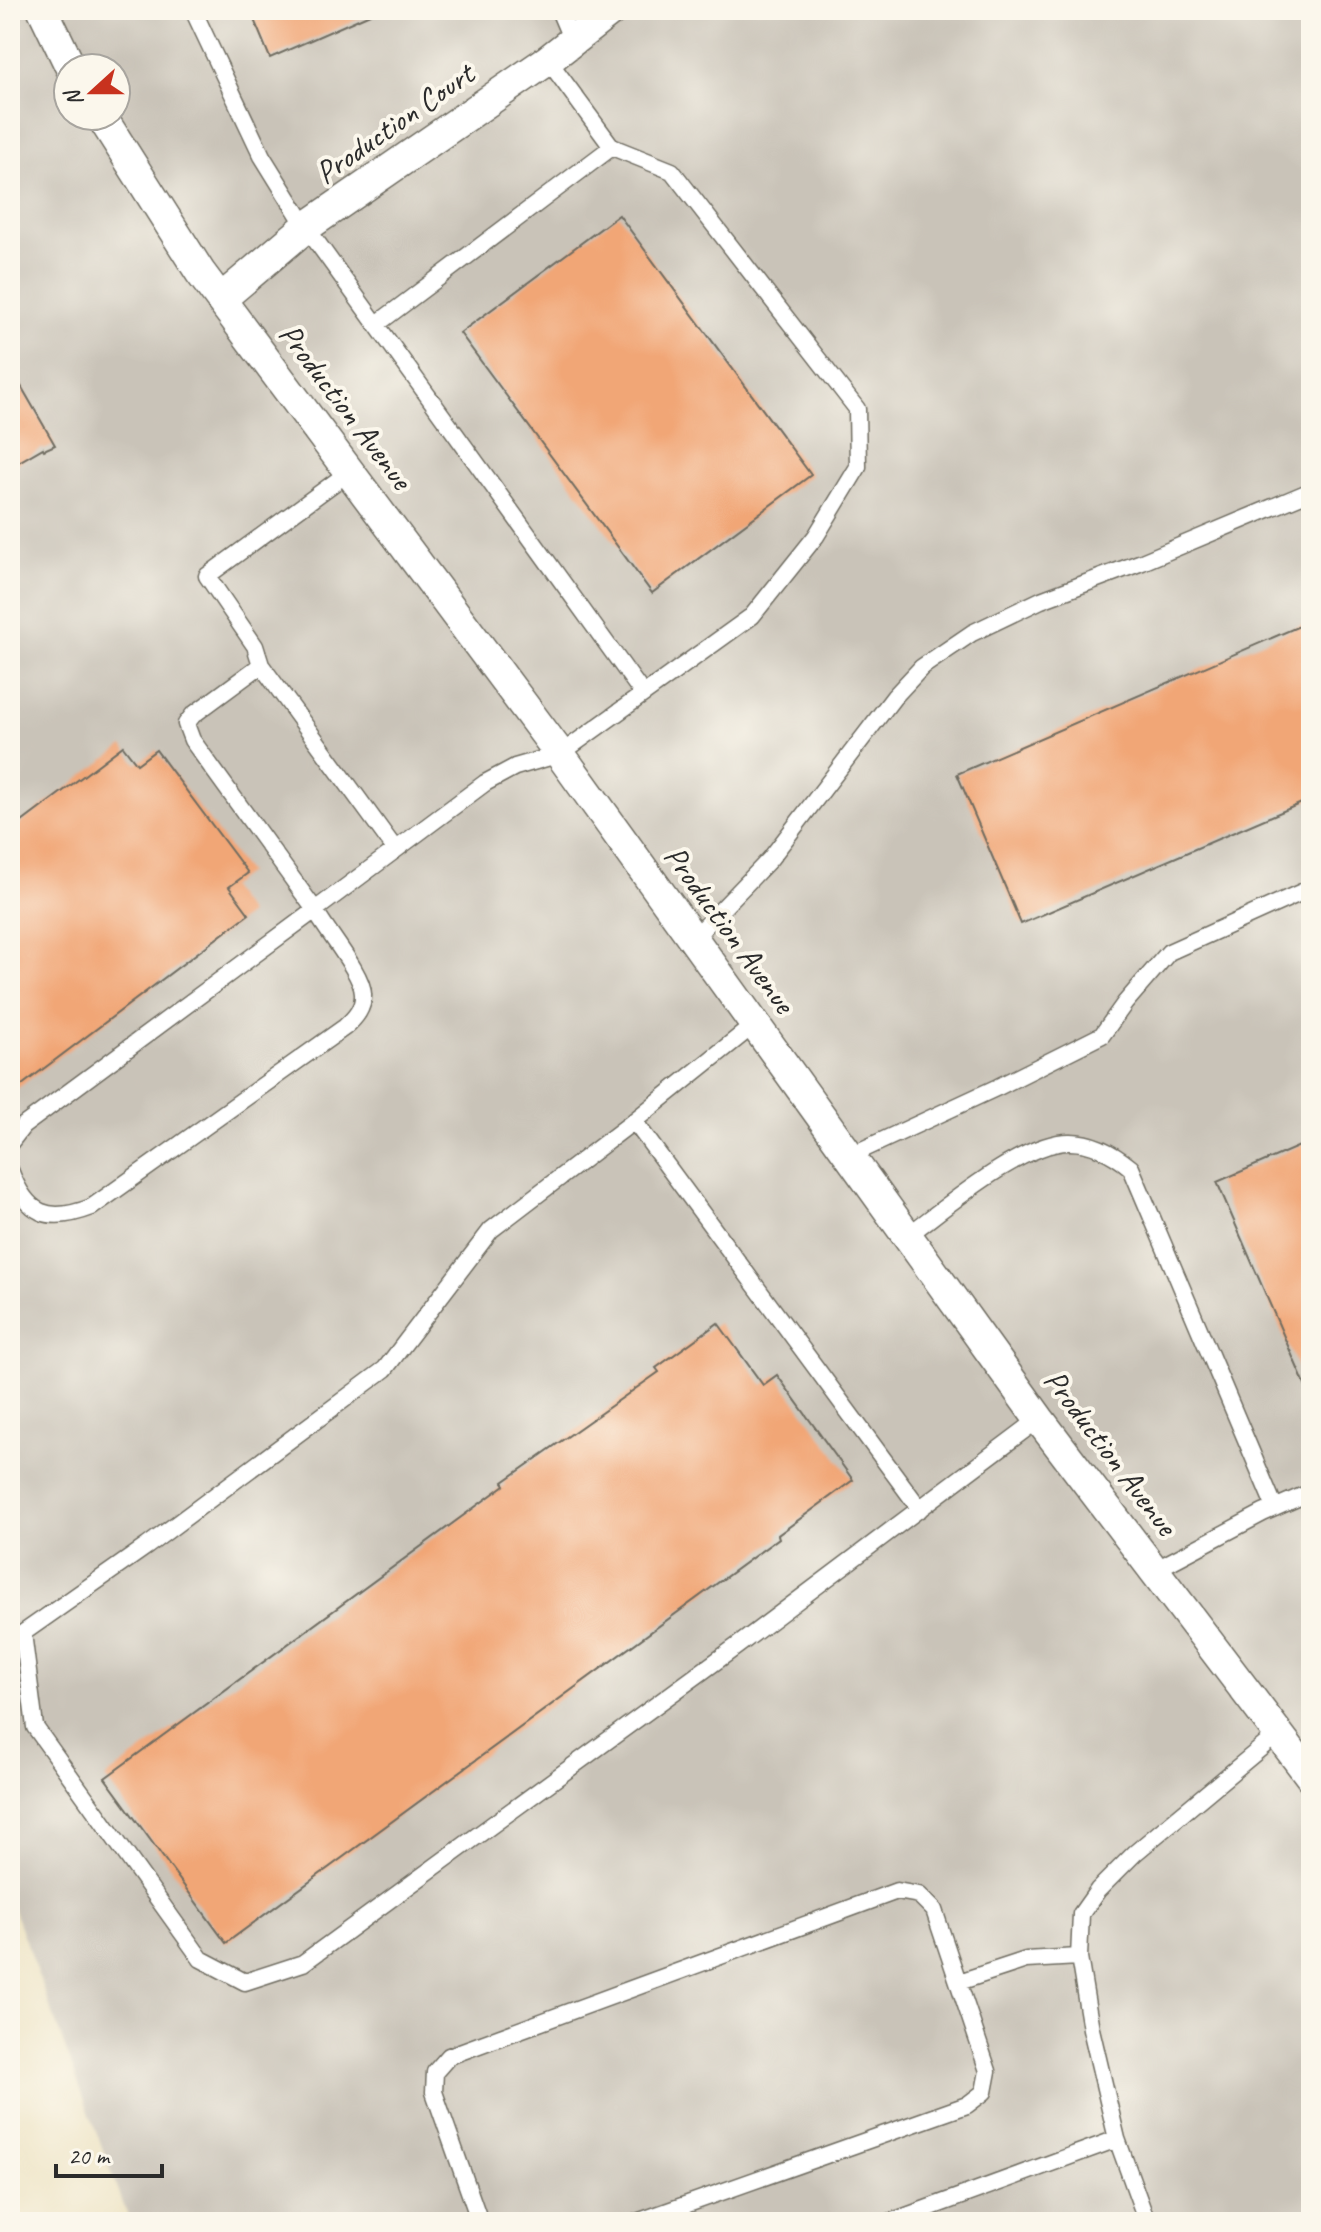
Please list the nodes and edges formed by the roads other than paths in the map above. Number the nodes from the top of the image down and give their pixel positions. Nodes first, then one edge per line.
1 (43, 10) edge
2 (193, 10) edge
3 (559, 10) edge
4 (612, 10) edge
5 (572, 41) junction
6 (63, 52) edge
7 (548, 60) junction
8 (111, 132) edge
9 (612, 147) junction
10 (306, 227) junction
11 (221, 299) junction
12 (377, 324) junction
13 (349, 472) junction
14 (1311, 491) edge
15 (261, 665) junction
16 (643, 694) junction
17 (560, 754) junction
18 (395, 849) junction
19 (1311, 888) edge
20 (315, 910) junction
21 (693, 939) junction
22 (755, 1024) junction
23 (634, 1121) junction
24 (10, 1143) edge
25 (849, 1156) junction
26 (10, 1170) edge
27 (907, 1236) junction
28 (1039, 1419) junction
29 (1311, 1492) edge
30 (1275, 1508) junction
31 (920, 1509) junction
32 (1155, 1570) junction
33 (1279, 1733) junction
34 (1311, 1777) edge
35 (1079, 1957) junction
36 (959, 1982) junction
37 (1117, 2139) junction
38 (480, 2222) edge
39 (637, 2222) edge
40 (890, 2222) edge
41 (1147, 2222) edge

1 - 6 street
2 - 10 lane
3 - 5 lane
4 - 5 street, Production Court
5 - 7 street, Production Court
7 - 9 lane
7 - 10 street, Production Court
8 - 11 street, Production Avenue
9 - 12 lane
9 - 16 lane
10 - 11 street, Production Court
10 - 12 lane
11 - 13 street, Production Avenue
12 - 16 lane
13 - 15 lane
13 - 17 street, Production Avenue
14 - 21 lane
15 - 18 lane
15 - 20 lane
16 - 17 lane
17 - 18 lane
17 - 21 street, Production Avenue
18 - 20 lane
19 - 25 lane
20 - 24 lane
20 - 26 lane
21 - 22 street, Production Avenue
22 - 23 lane
22 - 25 street, Production Avenue
23 - 31 lane
23 - 31 lane
25 - 27 street, Production Avenue
27 - 28 street, Production Avenue
27 - 30 lane
28 - 31 lane
28 - 32 street, Production Avenue
29 - 30 lane
30 - 32 lane
32 - 33 street, Production Avenue
33 - 34 street, Production Avenue
33 - 35 lane
35 - 36 lane
35 - 37 lane
36 - 38 lane
36 - 39 lane
37 - 40 lane
37 - 41 lane

